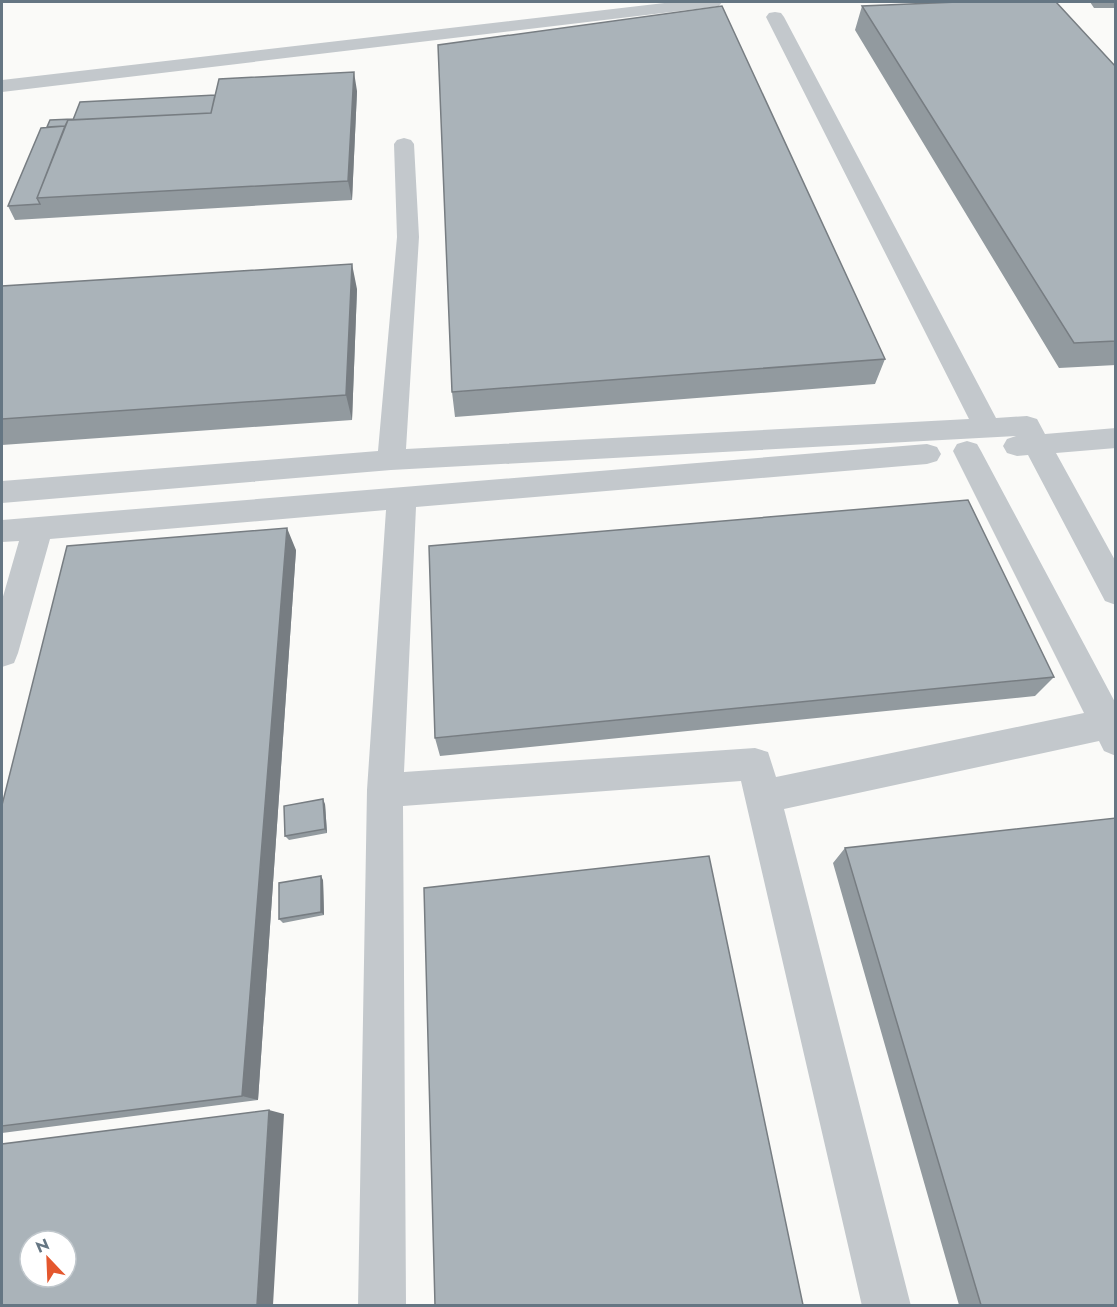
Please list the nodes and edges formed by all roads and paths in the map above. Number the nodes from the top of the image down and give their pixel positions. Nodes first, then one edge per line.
1 (713, 2) edge
2 (775, 17) dead end
3 (2, 86) edge
4 (404, 144) dead end
5 (1116, 438) edge
6 (978, 440) junction
7 (1037, 445) junction
8 (391, 460) junction
9 (2, 492) edge
10 (402, 497) junction
11 (38, 528) junction
12 (2, 531) edge
13 (1116, 592) edge
14 (2, 652) edge
15 (1113, 728) edge
16 (385, 790) junction
17 (763, 797) junction
18 (382, 1305) edge
19 (887, 1305) edge

1 - 3 street
2 - 6 street
4 - 8 street
5 - 7 street
6 - 7 street
6 - 8 street
6 - 10 street
6 - 15 street
7 - 13 street
8 - 9 street
10 - 11 street
10 - 16 street
11 - 12 street
11 - 14 street
15 - 17 street
16 - 17 street
16 - 18 street
17 - 19 street

